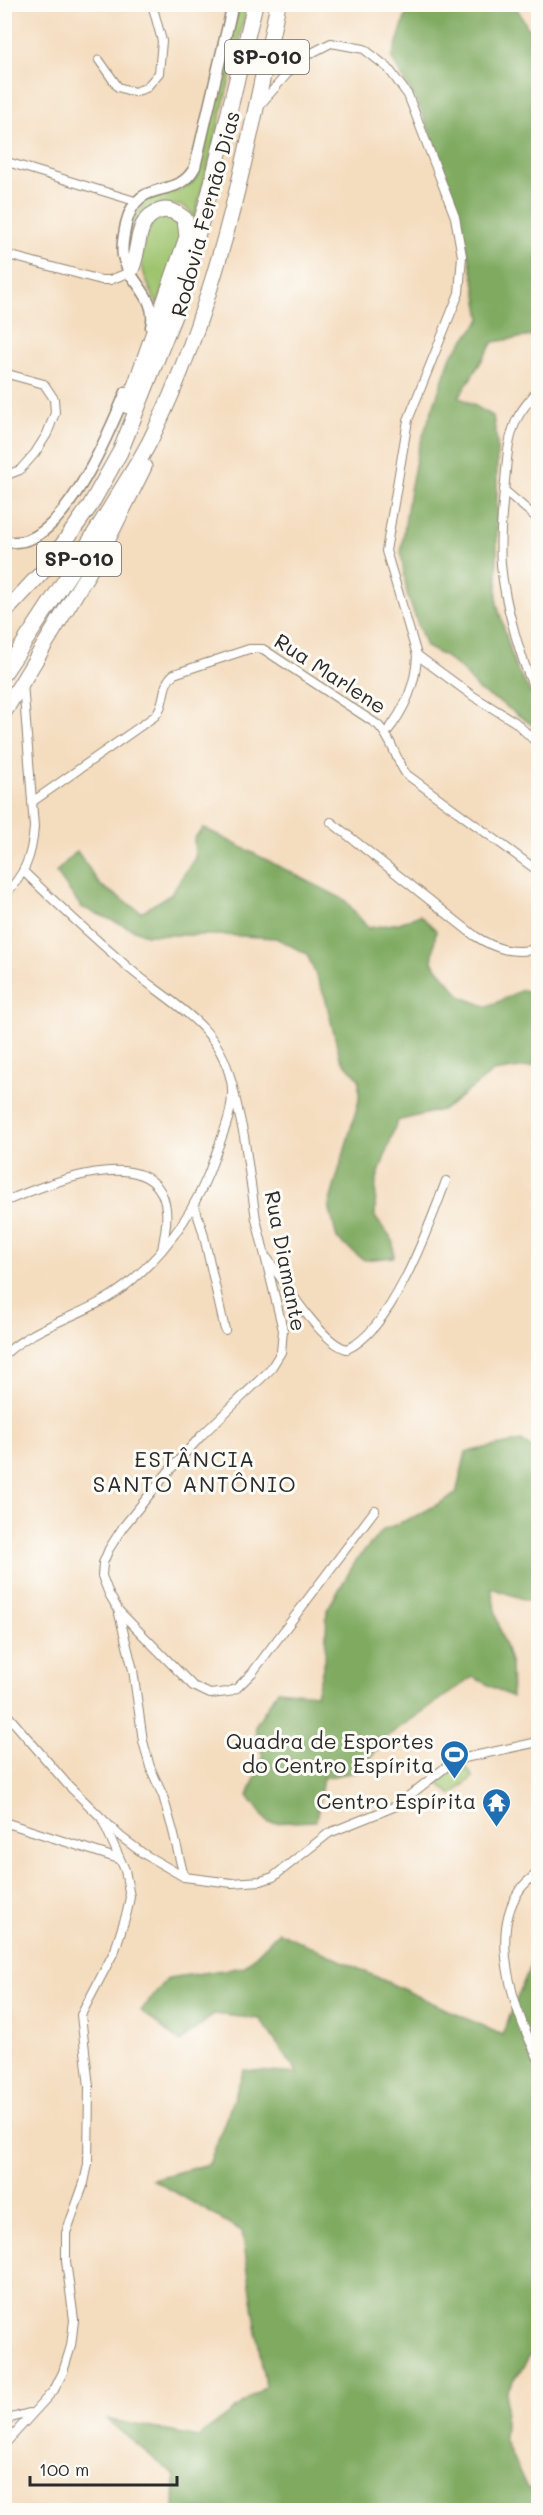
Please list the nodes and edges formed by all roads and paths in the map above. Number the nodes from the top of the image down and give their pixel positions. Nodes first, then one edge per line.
1 (152, 4) edge
2 (233, 4) edge
3 (255, 4) edge
4 (278, 4) edge
5 (99, 60) dead end
6 (256, 110) junction
7 (4, 161) edge
8 (135, 201) junction
9 (4, 254) edge
10 (130, 272) junction
11 (4, 373) edge
12 (538, 390) edge
13 (150, 441) junction
14 (120, 452) junction
15 (4, 476) edge
16 (504, 490) junction
17 (538, 519) edge
18 (4, 542) edge
19 (4, 613) edge
20 (417, 655) junction
21 (4, 674) edge
22 (23, 683) junction
23 (538, 696) edge
24 (4, 712) edge
25 (386, 733) junction
26 (538, 744) edge
27 (32, 802) junction
28 (331, 822) dead end
29 (23, 871) junction
30 (538, 871) edge
31 (4, 895) edge
32 (538, 949) edge
33 (232, 1083) junction
34 (446, 1182) dead end
35 (4, 1202) edge
36 (194, 1204) junction
37 (161, 1251) junction
38 (264, 1254) junction
39 (225, 1330) dead end
40 (4, 1355) edge
41 (375, 1510) dead end
42 (118, 1611) junction
43 (4, 1711) edge
44 (538, 1742) edge
45 (102, 1819) junction
46 (4, 1822) edge
47 (119, 1859) junction
48 (538, 1872) edge
49 (184, 1877) junction
50 (538, 2058) edge
51 (32, 2412) junction
52 (4, 2420) edge
53 (4, 2445) edge

1 - 5 street
2 - 8 street
3 - 14 highway, Rodovia Fernão Dias / SP-010
4 - 6 highway, Rodovia Fernão Dias / SP-010
6 - 13 highway, Rodovia Fernão Dias / SP-010
6 - 20 street
7 - 8 street
8 - 10 street
9 - 10 street
10 - 14 highway
10 - 18 street
11 - 15 street
12 - 16 street
13 - 21 highway, Rodovia Fernão Dias / SP-010
13 - 22 highway
14 - 19 highway, Rodovia Fernão Dias / SP-010
16 - 17 street
16 - 23 street
20 - 25 street
20 - 26 street
22 - 24 highway
22 - 27 street
25 - 27 street, Rua Marlene
25 - 30 street, Rua Marlene
27 - 29 street
28 - 32 street
29 - 31 street
29 - 33 street, Rua Diamante
33 - 36 street
33 - 38 street, Rua Diamante
34 - 38 street
35 - 37 street
36 - 37 street
36 - 39 street
37 - 40 street
38 - 42 street, Rua Diamante
41 - 42 street, Rua Diamante
42 - 49 street
43 - 45 street
44 - 49 street
45 - 47 street
45 - 49 street
46 - 47 street
47 - 51 street
48 - 50 street
51 - 52 street
51 - 53 street

